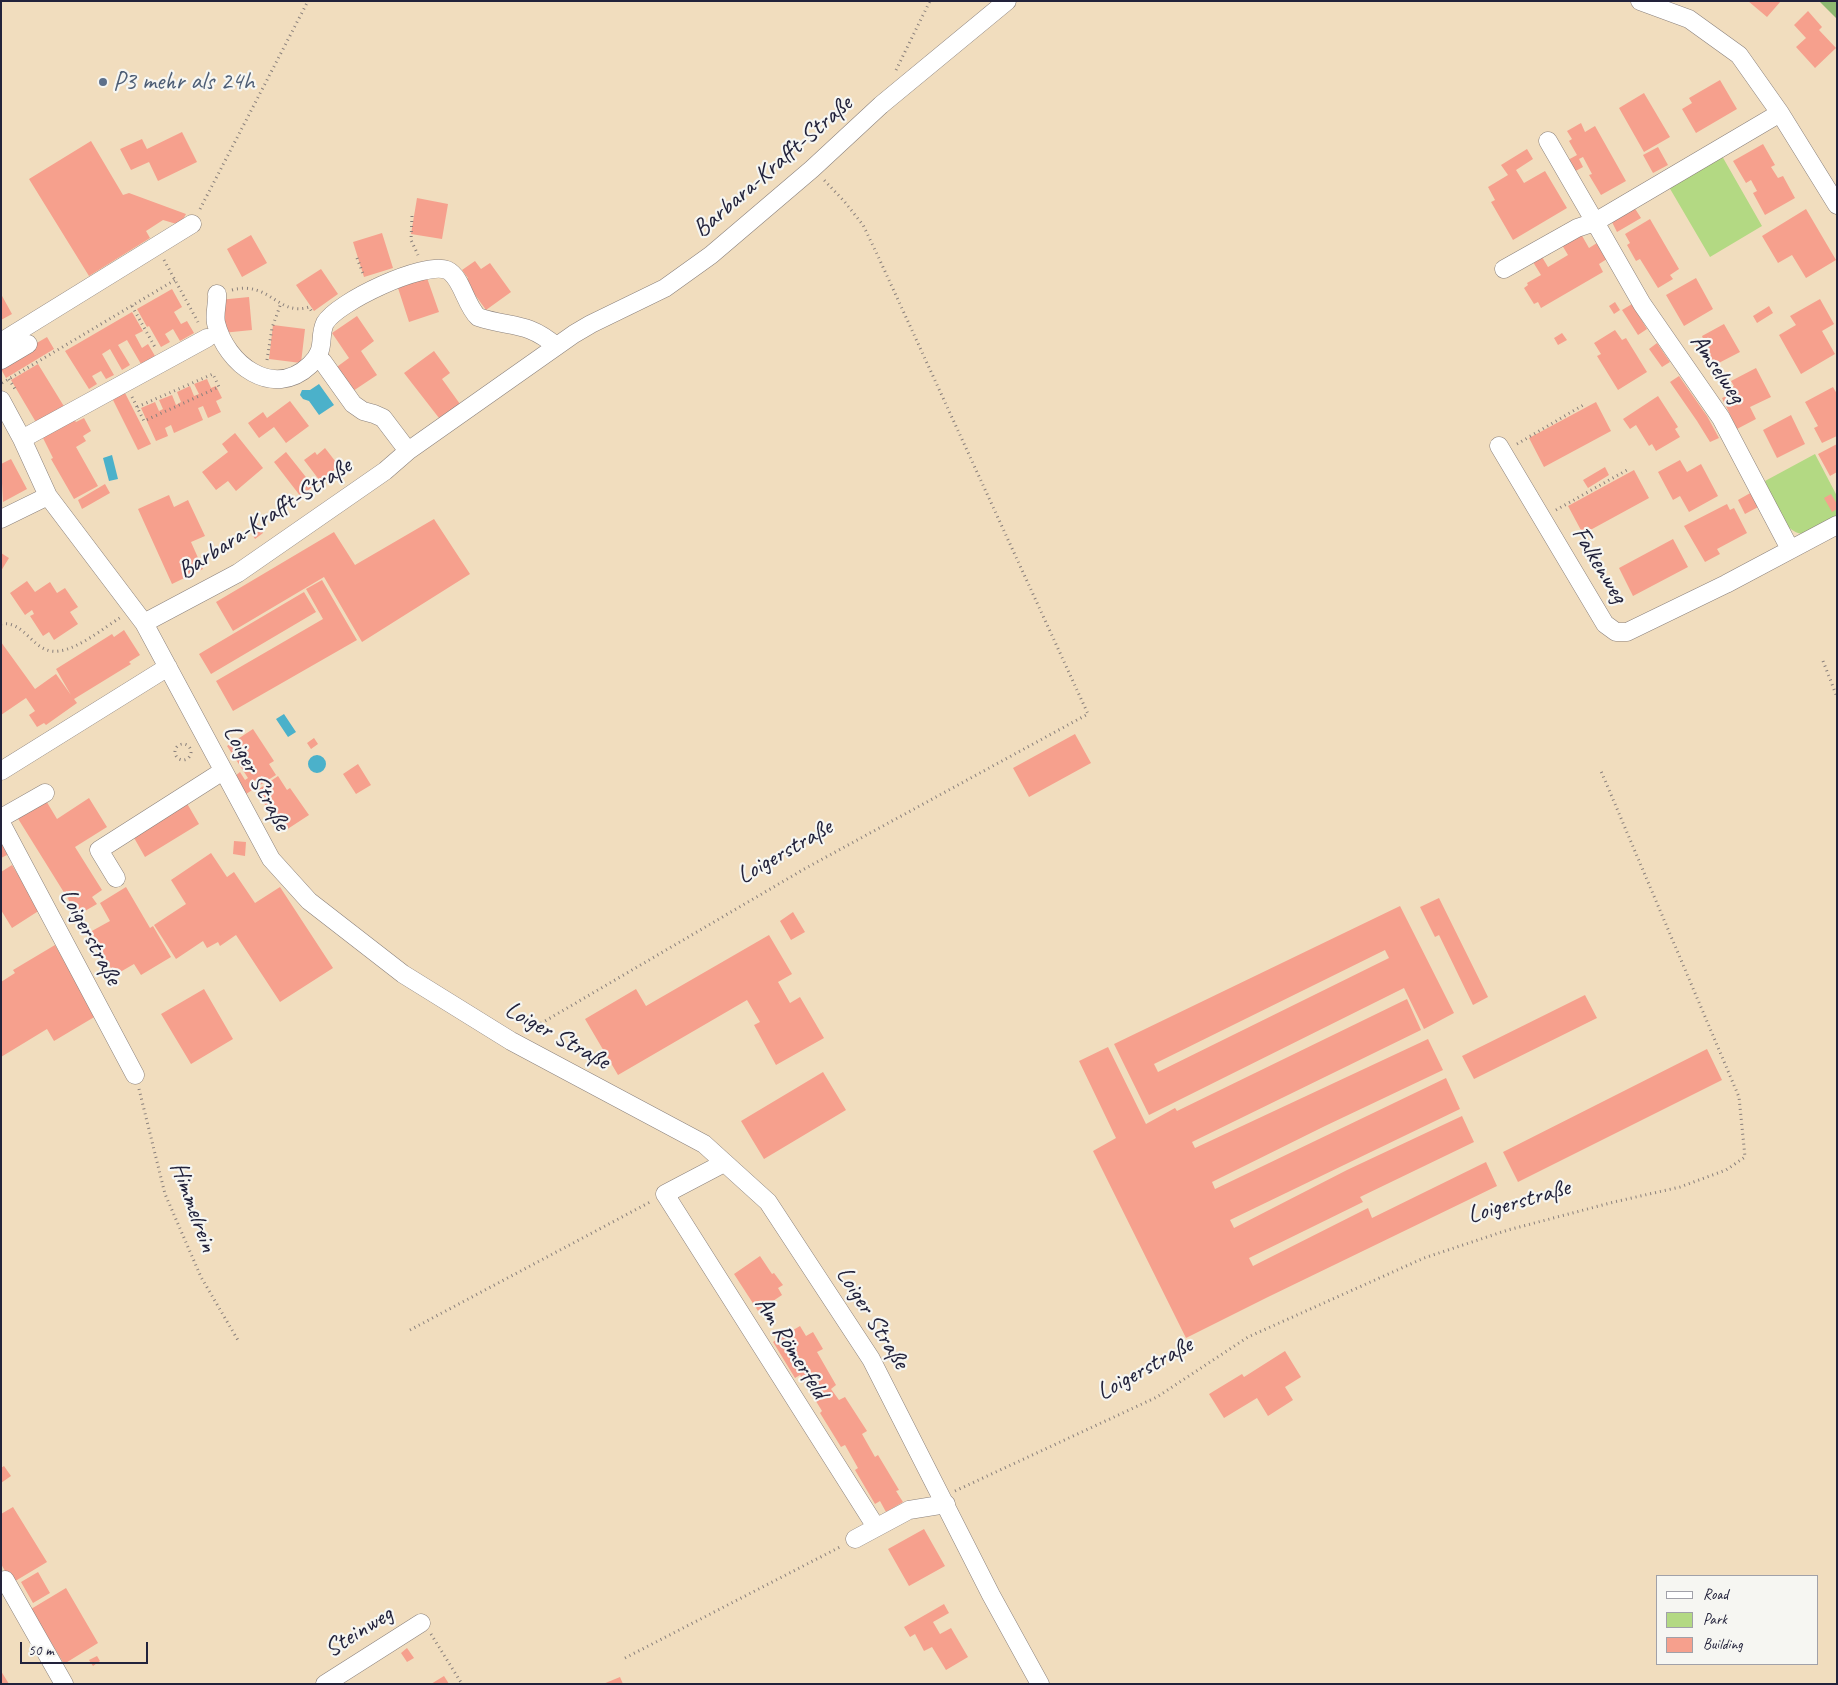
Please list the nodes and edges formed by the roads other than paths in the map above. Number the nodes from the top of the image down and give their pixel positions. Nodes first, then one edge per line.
1 (1007, 1) edge
2 (1640, 1) edge
3 (1780, 113) junction
4 (1548, 141) dead end
5 (1837, 205) edge
6 (1595, 222) junction
7 (192, 224) road end
8 (1504, 269) dead end
9 (217, 294) road end
10 (207, 338) road end
11 (1, 342) edge
12 (28, 344) dead end
13 (556, 346) junction
14 (317, 358) junction
15 (1, 360) edge
16 (1, 400) edge
17 (22, 439) junction
18 (1501, 449) road end
19 (408, 451) junction
20 (48, 496) junction
21 (1, 519) edge
22 (1837, 525) edge
23 (1790, 549) junction
24 (139, 616) junction
25 (168, 667) junction
26 (1, 771) edge
27 (223, 771) junction
28 (45, 793) dead end
29 (1, 818) edge
30 (1, 823) edge
31 (116, 878) dead end
32 (135, 1075) road end
33 (724, 1163) junction
34 (944, 1501) junction
35 (876, 1527) junction
36 (855, 1539) road end
37 (5, 1580) dead end
38 (421, 1623) road end
39 (64, 1684) edge
40 (325, 1684) edge
41 (1040, 1684) edge

1 - 13 street, Barbara-Krafft-Straße
2 - 3 street
3 - 5 street
3 - 6 street
4 - 6 street, Amselweg
6 - 8 street
6 - 23 street, Amselweg
7 - 11 street
9 - 14 street
10 - 17 street
12 - 15 street
13 - 14 street
13 - 19 street, Barbara-Krafft-Straße
14 - 19 street
16 - 17 street, Loiger Straße
17 - 20 street, Loiger Straße
18 - 23 street, Falkenweg
19 - 24 street, Barbara-Krafft-Straße
20 - 21 street
20 - 24 street, Loiger Straße
22 - 23 street
24 - 25 street, Loiger Straße
25 - 26 street
25 - 27 street, Loiger Straße
27 - 31 street
27 - 33 street, Loiger Straße
28 - 29 street
30 - 32 street, Loigerstraße
33 - 34 street, Loiger Straße
33 - 35 street, Am Römerfeld
34 - 35 street
34 - 41 street, Loiger Straße
35 - 36 street
37 - 39 street
38 - 40 street, Steinweg

